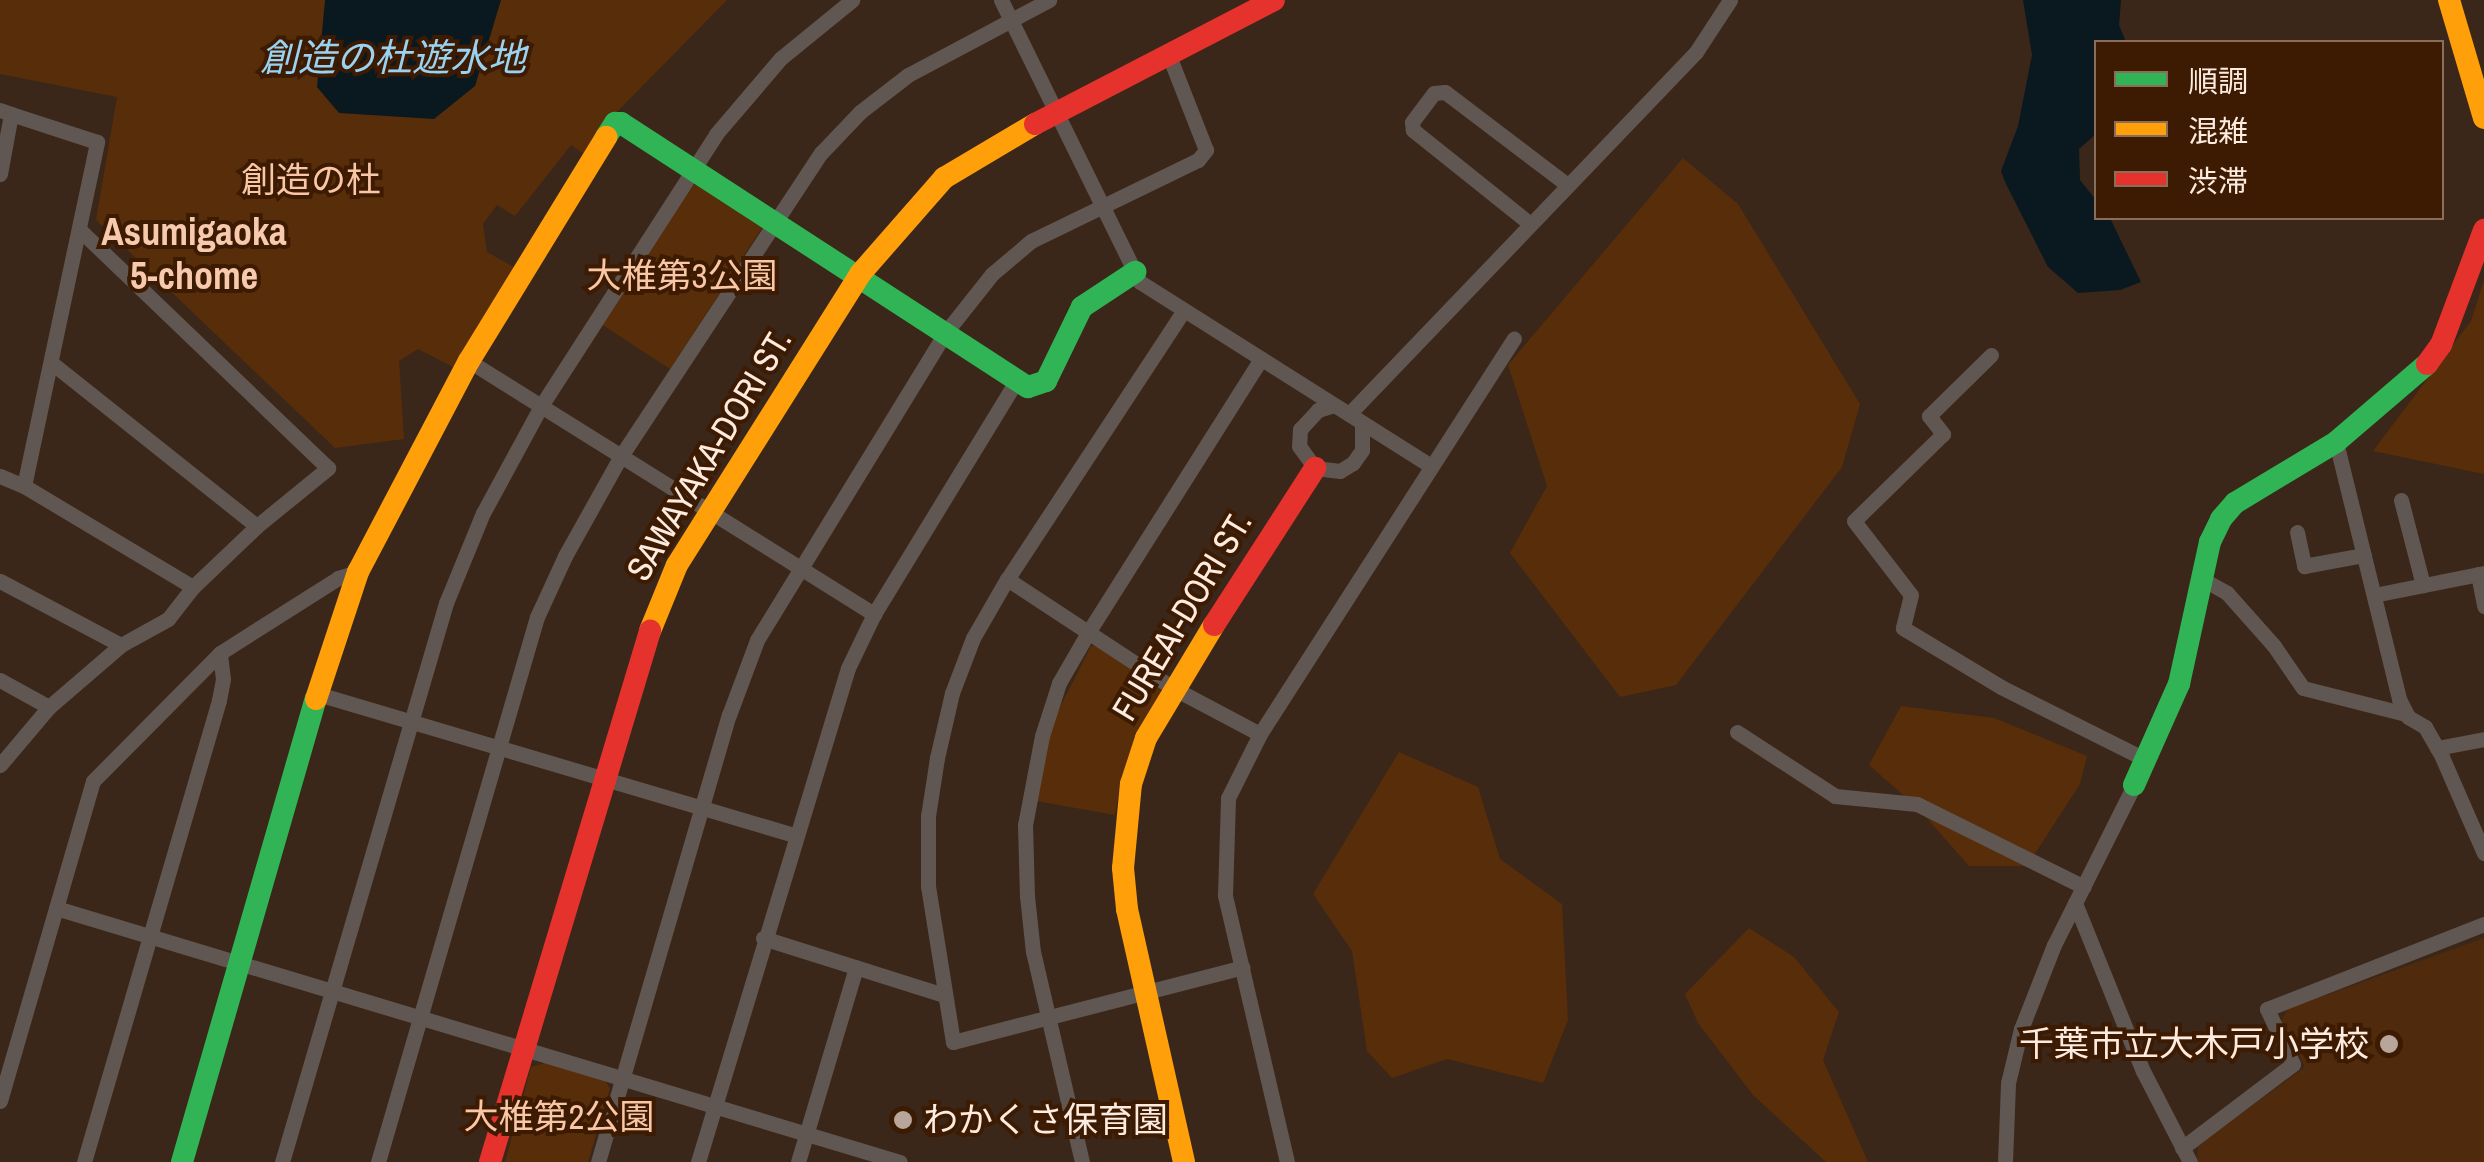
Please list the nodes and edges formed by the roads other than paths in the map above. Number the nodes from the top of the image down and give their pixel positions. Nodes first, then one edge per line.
1 (852, 0) edge
2 (1000, 0) edge
3 (1050, 0) edge
4 (1274, 0) edge
5 (1730, 0) edge
6 (2449, 0) edge
7 (1010, 19) junction
8 (1168, 52) junction
9 (1057, 111) junction
10 (6, 112) edge
11 (2484, 118) edge
12 (694, 170) junction
13 (0, 174) edge
14 (1566, 184) junction
15 (1102, 203) junction
16 (773, 221) junction
17 (1529, 223) junction
18 (80, 230) junction
19 (2484, 230) edge
20 (1135, 272) junction
21 (860, 274) junction
22 (1184, 310) junction
23 (946, 332) junction
24 (1514, 339) dead end
25 (1991, 355) dead end
26 (1261, 360) junction
27 (470, 361) junction
28 (53, 364) junction
29 (1016, 380) junction
30 (1334, 405) junction
31 (540, 406) junction
32 (1356, 418) junction
33 (2336, 442) junction
34 (621, 456) junction
35 (1432, 466) junction
36 (1314, 468) junction
37 (0, 476) edge
38 (24, 486) junction
39 (2401, 500) dead end
40 (708, 512) junction
41 (256, 526) junction
42 (2298, 532) dead end
43 (2364, 555) junction
44 (797, 568) junction
45 (358, 572) junction
46 (2481, 574) edge
47 (1007, 579) junction
48 (2202, 580) junction
49 (0, 581) edge
50 (2423, 585) junction
51 (194, 587) junction
52 (2374, 596) junction
53 (2484, 606) edge
54 (874, 614) junction
55 (1089, 631) junction
56 (121, 645) junction
57 (220, 653) junction
58 (0, 680) edge
59 (1173, 688) junction
60 (318, 694) junction
61 (49, 708) junction
62 (2406, 714) junction
63 (410, 722) junction
64 (1737, 732) dead end
65 (1260, 734) junction
66 (2484, 738) edge
67 (2437, 748) junction
68 (501, 749) junction
69 (2145, 759) junction
70 (0, 765) edge
71 (604, 779) junction
72 (2134, 785) joint
73 (702, 808) junction
74 (793, 835) junction
75 (2484, 853) edge
76 (2084, 887) junction
77 (2075, 903) junction
78 (56, 908) junction
79 (2484, 924) edge
80 (150, 936) junction
81 (763, 938) junction
82 (241, 964) junction
83 (1242, 966) junction
84 (856, 967) junction
85 (331, 991) junction
86 (1144, 993) junction
87 (944, 995) junction
88 (1049, 1017) junction
89 (423, 1018) junction
90 (524, 1049) junction
91 (623, 1078) junction
92 (0, 1101) edge
93 (714, 1106) junction
94 (806, 1134) junction
95 (2186, 1155) edge
96 (84, 1162) edge
97 (182, 1162) edge
98 (282, 1162) edge
99 (378, 1162) edge
100 (490, 1162) edge
101 (598, 1162) edge
102 (698, 1162) edge
103 (798, 1162) edge
104 (899, 1162) edge
105 (1082, 1162) edge
106 (1184, 1162) edge
107 (1287, 1162) edge
108 (2006, 1162) edge

1 - 12 street
2 - 7 street
3 - 7 street
4 - 8 street, SAWAYAKA-DORI ST.
5 - 14 street
6 - 11 street
7 - 9 street
7 - 16 street
8 - 9 street, SAWAYAKA-DORI ST.
8 - 15 street
9 - 15 street
9 - 21 street, SAWAYAKA-DORI ST.
10 - 13 street
10 - 18 street
12 - 16 street
12 - 27 street
12 - 31 street
14 - 17 street
14 - 17 street
15 - 20 street
15 - 23 street
16 - 21 street
16 - 34 street
17 - 32 street
18 - 28 street
18 - 41 street
19 - 33 street
20 - 22 street
20 - 29 street
21 - 23 street
21 - 40 street, SAWAYAKA-DORI ST.
22 - 26 street
22 - 47 street
23 - 29 street
23 - 44 street
24 - 35 street
25 - 69 street
26 - 30 street
26 - 55 street
27 - 31 street
27 - 45 street
28 - 38 street
28 - 41 street
29 - 54 street
30 - 32 street
30 - 36 street
31 - 34 street
31 - 63 street
32 - 35 street
32 - 36 street
33 - 43 street
33 - 48 street
34 - 40 street
34 - 68 street
35 - 65 street
36 - 59 street, FUREAI-DORI ST.
37 - 38 street
38 - 51 street
39 - 50 street
40 - 44 street
40 - 71 street, SAWAYAKA-DORI ST.
41 - 51 street
42 - 43 street
43 - 52 street
44 - 54 street
44 - 73 street
45 - 57 street
45 - 60 street
46 - 50 street
46 - 53 street
47 - 55 street
47 - 87 street
48 - 62 street
48 - 69 street
49 - 56 street
50 - 52 street
51 - 56 street
52 - 62 street
54 - 74 street
55 - 59 street
55 - 88 street
56 - 61 street
57 - 78 street
57 - 80 street
58 - 61 street
59 - 65 street
59 - 86 street, FUREAI-DORI ST.
60 - 63 street
60 - 82 street
61 - 70 street
62 - 67 street
63 - 68 street
63 - 85 street
64 - 76 street
65 - 83 street
66 - 67 street
67 - 75 street
68 - 71 street
68 - 89 street
69 - 72 street
71 - 73 street
71 - 90 street, SAWAYAKA-DORI ST.
72 - 76 street
73 - 74 street
73 - 91 street
74 - 81 street
76 - 77 street
77 - 95 street
77 - 108 street
78 - 80 street
78 - 92 street
79 - 95 street
80 - 82 street
80 - 96 street
81 - 84 street
81 - 93 street
82 - 85 street
82 - 97 street
83 - 86 street
83 - 107 street
84 - 87 street
84 - 94 street
85 - 89 street
85 - 98 street
86 - 88 street
86 - 106 street, FUREAI-DORI ST.
87 - 88 street
88 - 105 street
89 - 90 street
89 - 99 street
90 - 91 street
90 - 100 street, SAWAYAKA-DORI ST.
91 - 93 street
91 - 101 street
93 - 94 street
93 - 102 street
94 - 103 street
94 - 104 street

